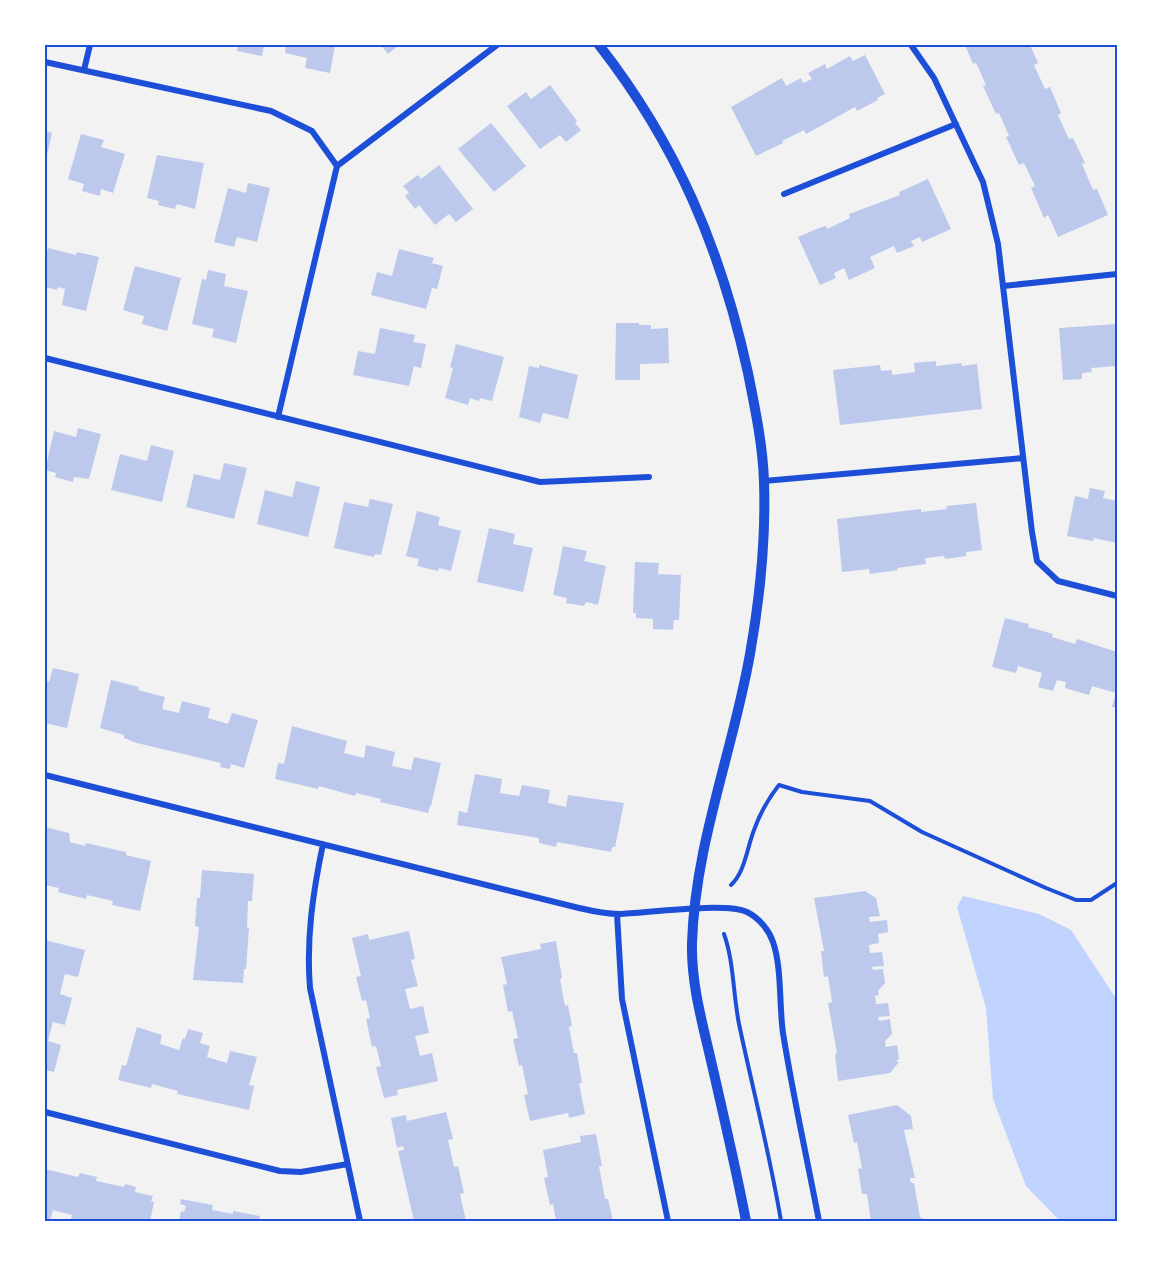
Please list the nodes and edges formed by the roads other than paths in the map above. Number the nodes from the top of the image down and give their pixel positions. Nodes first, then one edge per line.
1 (90, 45) edge
2 (497, 45) edge
3 (598, 45) edge
4 (911, 45) edge
5 (45, 62) edge
6 (84, 70) junction
7 (956, 124) junction
8 (337, 166) junction
9 (784, 194) dead end
10 (1117, 274) edge
11 (1003, 286) junction
12 (45, 358) edge
13 (278, 417) junction
14 (1023, 458) junction
15 (649, 477) dead end
16 (764, 481) junction
17 (1117, 596) edge
18 (45, 775) edge
19 (324, 844) junction
20 (695, 909) junction
21 (617, 914) junction
22 (45, 1112) edge
23 (348, 1164) junction
24 (360, 1221) edge
25 (668, 1221) edge
26 (746, 1221) edge
27 (819, 1221) edge

1 - 6 street
2 - 8 street
3 - 16 street
4 - 7 street
5 - 6 street
6 - 8 street
7 - 9 street
7 - 11 street
8 - 13 street
10 - 11 street
11 - 14 street
12 - 13 street
13 - 15 street
14 - 16 street
14 - 17 street
16 - 20 street
18 - 19 street
19 - 21 street
19 - 23 street
20 - 21 street
20 - 26 street
20 - 27 street
21 - 25 street
22 - 23 street
23 - 24 street

